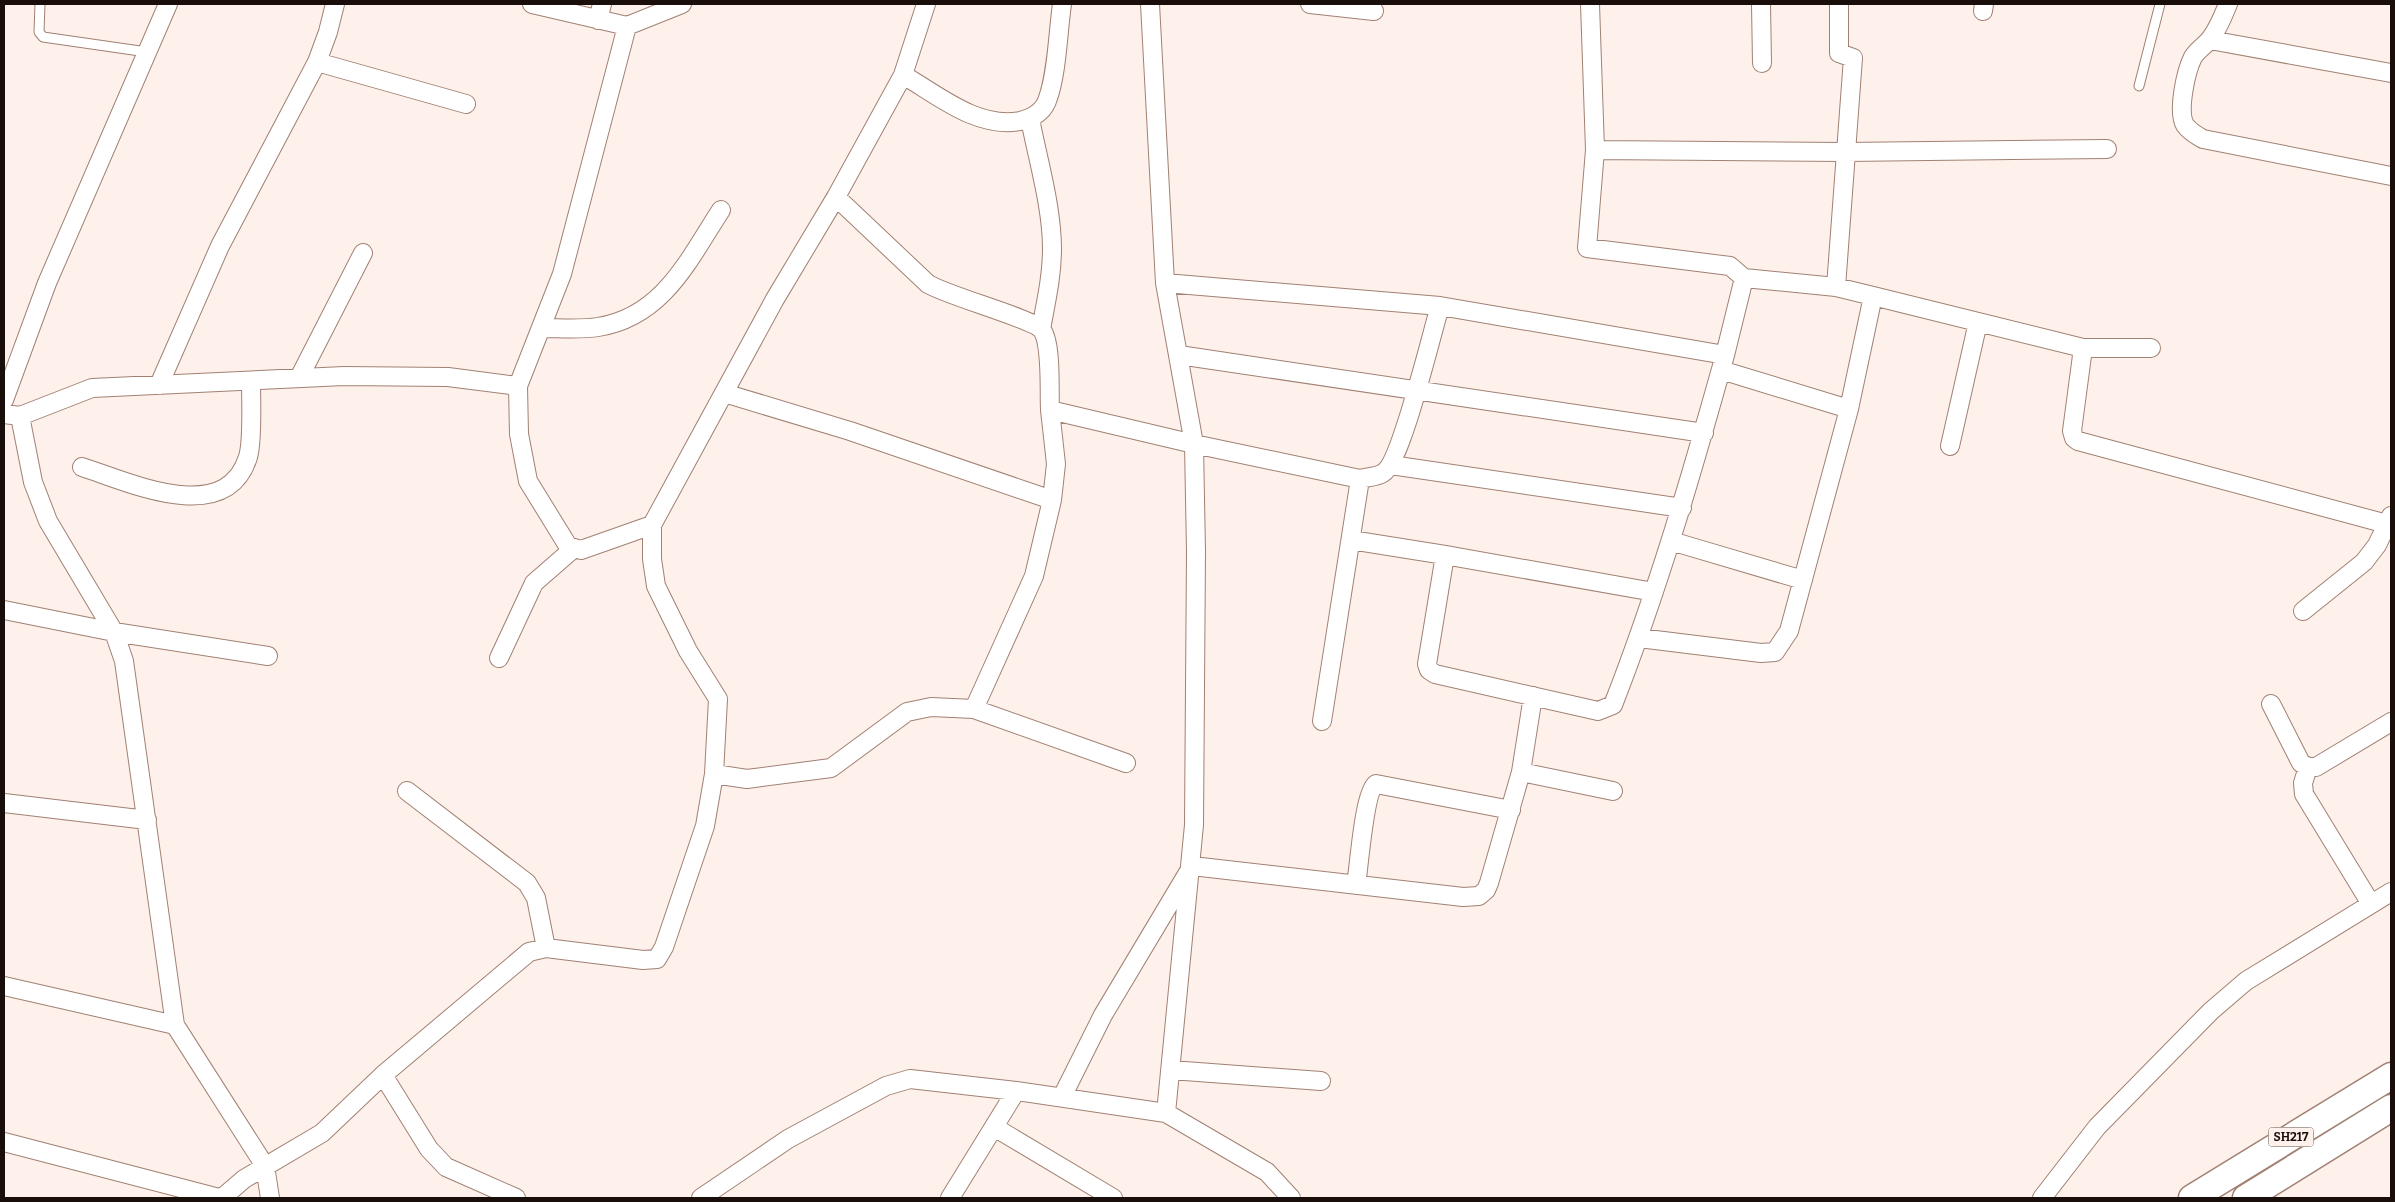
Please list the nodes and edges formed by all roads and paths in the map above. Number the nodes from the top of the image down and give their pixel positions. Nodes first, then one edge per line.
1 (40, 4) edge
2 (168, 4) edge
3 (334, 4) edge
4 (532, 4) edge
5 (682, 4) edge
6 (926, 4) edge
7 (1062, 4) edge
8 (1150, 4) edge
9 (1310, 4) edge
10 (1590, 4) edge
11 (1761, 4) edge
12 (1838, 4) edge
13 (2160, 4) edge
14 (2228, 4) edge
15 (1374, 11) dead end
16 (600, 12) edge
17 (627, 26) junction
18 (2210, 40) junction
19 (147, 52) junction
20 (317, 62) junction
21 (1762, 63) dead end
22 (2391, 73) edge
23 (902, 75) junction
24 (2139, 86) dead end
25 (466, 104) dead end
26 (1030, 119) junction
27 (2107, 149) dead end
28 (1596, 150) junction
29 (1845, 152) junction
30 (2391, 176) edge
31 (836, 197) junction
32 (721, 210) dead end
33 (363, 253) dead end
34 (1744, 278) junction
35 (1165, 283) junction
36 (1836, 287) junction
37 (1873, 296) junction
38 (1440, 306) junction
39 (1978, 322) junction
40 (540, 328) junction
41 (1041, 329) junction
42 (2083, 348) junction
43 (2151, 348) dead end
44 (1179, 355) junction
45 (1723, 363) junction
46 (299, 378) junction
47 (251, 381) junction
48 (158, 385) junction
49 (518, 386) junction
50 (1416, 389) junction
51 (724, 393) junction
52 (4, 400) edge
53 (1050, 410) junction
54 (1849, 410) junction
55 (12, 415) edge
56 (1704, 433) junction
57 (1194, 444) junction
58 (1950, 446) dead end
59 (1391, 464) junction
60 (82, 467) dead end
61 (1360, 479) junction
62 (1052, 500) junction
63 (1682, 508) junction
64 (2389, 520) edge
65 (652, 525) junction
66 (1351, 540) junction
67 (1671, 541) junction
68 (573, 548) junction
69 (1446, 555) junction
70 (1803, 580) junction
71 (1654, 592) junction
72 (4, 610) edge
73 (2303, 611) dead end
74 (114, 632) junction
75 (1639, 638) junction
76 (268, 656) dead end
77 (499, 658) dead end
78 (1533, 696) junction
79 (2271, 704) dead end
80 (974, 709) junction
81 (1322, 721) dead end
82 (2391, 722) edge
83 (1126, 763) dead end
84 (2308, 767) junction
85 (1521, 772) junction
86 (714, 774) junction
87 (407, 791) dead end
88 (1613, 791) dead end
89 (4, 803) edge
90 (1511, 810) junction
91 (147, 820) junction
92 (1192, 866) junction
93 (1356, 885) junction
94 (2391, 892) edge
95 (2371, 904) junction
96 (546, 948) junction
97 (4, 986) edge
98 (174, 1025) junction
99 (1171, 1070) junction
100 (382, 1075) junction
101 (2391, 1076) edge
102 (1321, 1081) dead end
103 (1016, 1091) junction
104 (1062, 1098) junction
105 (2391, 1108) edge
106 (1166, 1113) junction
107 (994, 1127) junction
108 (4, 1142) edge
109 (265, 1166) junction
110 (220, 1198) edge
111 (270, 1198) edge
112 (516, 1198) edge
113 (701, 1198) edge
114 (950, 1198) edge
115 (1114, 1198) edge
116 (1291, 1198) edge
117 (2042, 1198) edge
118 (2192, 1198) edge
119 (2246, 1198) edge

1 - 19 lane
2 - 19 street
3 - 20 street
4 - 16 street
5 - 17 street
6 - 23 street
7 - 26 street
8 - 35 street
9 - 15 street
10 - 28 street
11 - 21 street
12 - 29 street
13 - 24 lane
14 - 18 street
16 - 17 street
17 - 40 street
18 - 22 street
18 - 30 street
19 - 52 street
20 - 25 street
20 - 48 street
23 - 26 street
23 - 31 street
26 - 41 street
27 - 29 street
28 - 29 street
28 - 34 street
29 - 36 street
31 - 41 street
31 - 51 street
32 - 40 street
33 - 46 street
34 - 36 street
34 - 45 street
35 - 38 street
35 - 44 street
36 - 37 street
37 - 39 street
37 - 54 street
38 - 45 street
38 - 50 street
39 - 42 street
39 - 58 street
40 - 49 street
41 - 53 street
42 - 43 street
42 - 64 street
44 - 50 street
44 - 57 street
45 - 54 street
45 - 56 street
46 - 47 street
46 - 49 street
47 - 48 street
47 - 60 street
48 - 55 street
49 - 68 street
50 - 56 street
50 - 59 street
51 - 62 street
51 - 65 street
53 - 57 street
53 - 62 street
54 - 70 street
55 - 74 street
56 - 63 street
57 - 61 street
57 - 92 street
59 - 61 street
59 - 63 street
61 - 66 street
62 - 80 street
63 - 67 street
64 - 73 street
65 - 68 street
65 - 86 street
66 - 69 street
66 - 81 street
67 - 70 street
67 - 71 street
68 - 77 street
69 - 71 street
69 - 78 street
70 - 75 street
71 - 75 street
72 - 74 street
74 - 76 street
74 - 91 street
75 - 78 street
78 - 85 street
79 - 84 street
80 - 83 street
80 - 86 street
82 - 84 street
84 - 95 street
85 - 88 street
85 - 90 street
86 - 96 street
87 - 96 street
89 - 91 street
90 - 93 street
90 - 93 street
91 - 98 street
92 - 93 street
92 - 99 street
92 - 104 street
94 - 95 street
95 - 117 street
96 - 100 street
97 - 98 street
98 - 109 street
99 - 102 street
99 - 106 street
100 - 109 street
100 - 112 street
101 - 118 main road, SH217
103 - 104 street
103 - 107 street
103 - 113 street
104 - 106 street
105 - 119 main road, SH217
106 - 116 street
107 - 114 street
107 - 115 street
108 - 110 street
109 - 110 street
109 - 111 street

